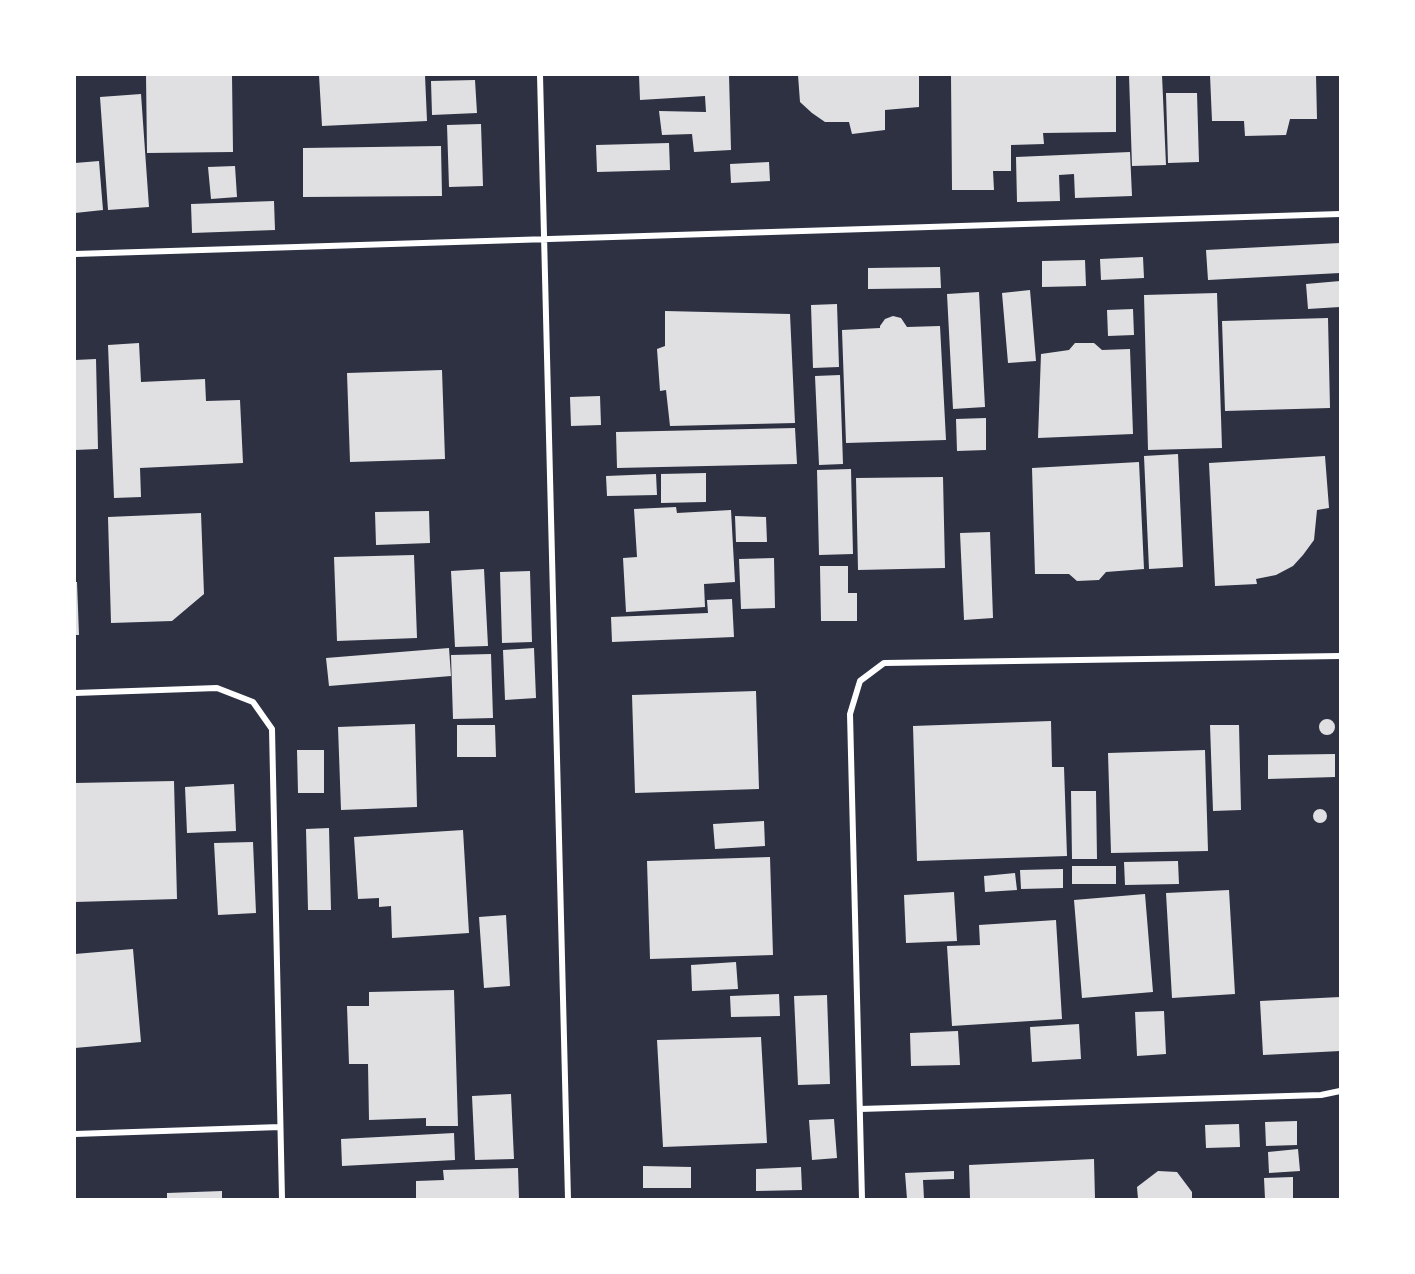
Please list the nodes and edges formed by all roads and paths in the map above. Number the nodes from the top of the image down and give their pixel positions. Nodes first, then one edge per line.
1 (540, 75) edge
2 (1340, 214) edge
3 (545, 240) junction
4 (75, 254) edge
5 (1340, 656) edge
6 (75, 693) edge
7 (1340, 1091) edge
8 (860, 1109) junction
9 (280, 1127) junction
10 (75, 1134) edge
11 (282, 1199) edge
12 (568, 1199) edge
13 (862, 1199) edge

1 - 3 street
2 - 3 street
3 - 4 street
3 - 12 street
5 - 8 street
6 - 9 street
7 - 8 street
8 - 13 street
9 - 10 street
9 - 11 street

